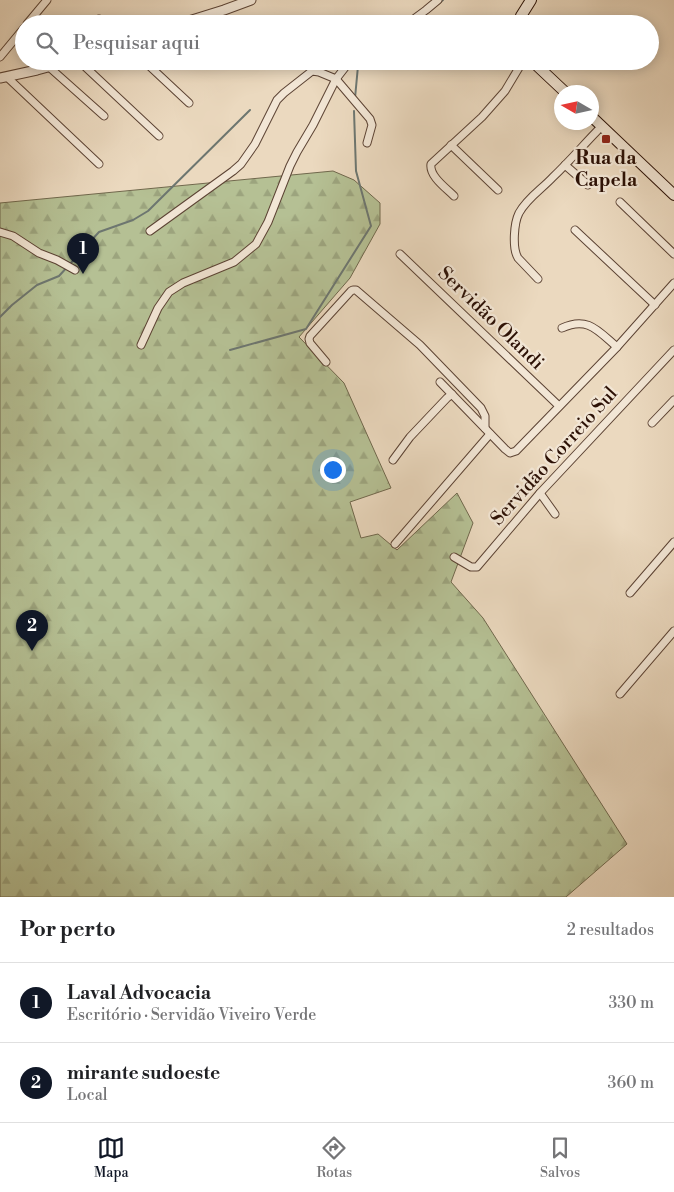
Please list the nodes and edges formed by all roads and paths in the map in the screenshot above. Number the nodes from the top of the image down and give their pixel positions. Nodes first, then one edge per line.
1 (47, 0) edge
2 (251, 0) edge
3 (438, 0) edge
4 (531, 0) edge
5 (34, 15) edge
6 (208, 15) edge
7 (419, 15) edge
8 (522, 15) edge
9 (15, 39) edge
10 (0, 57) edge
11 (36, 70) edge
12 (52, 70) edge
13 (89, 70) edge
14 (154, 70) edge
15 (343, 70) edge
16 (518, 70) edge
17 (542, 70) edge
18 (4, 77) edge
19 (336, 79) junction
20 (558, 85) edge
21 (189, 103) dead end
22 (104, 116) dead end
23 (601, 126) joint
24 (159, 136) dead end
25 (367, 143) dead end
26 (451, 145) junction
27 (99, 164) dead end
28 (565, 165) junction
29 (588, 185) dead end
30 (498, 190) dead end
31 (674, 195) edge
32 (454, 196) dead end
33 (620, 202) dead end
34 (575, 230) dead end
35 (150, 231) dead end
36 (0, 232) edge
37 (400, 254) dead end
38 (674, 254) edge
39 (70, 268) dead end
40 (538, 279) dead end
41 (674, 284) edge
42 (655, 305) junction
43 (562, 328) dead end
44 (140, 346) dead end
45 (617, 347) junction
46 (674, 350) edge
47 (326, 362) dead end
48 (440, 382) dead end
49 (452, 394) junction
50 (674, 400) edge
51 (559, 406) junction
52 (652, 423) dead end
53 (488, 431) junction
54 (393, 460) dead end
55 (540, 493) junction
56 (555, 514) dead end
57 (674, 542) edge
58 (395, 544) dead end
59 (454, 557) dead end
60 (630, 593) dead end
61 (674, 631) edge
62 (620, 694) dead end

1 - 5 street
2 - 6 street
3 - 7 street
4 - 8 main road
9 - 10 street
11 - 18 street
12 - 22 street
13 - 24 street
14 - 21 street
15 - 19 street
16 - 26 street
17 - 20 main road
18 - 27 street
19 - 25 street
19 - 35 street
19 - 44 street
23 - 28 street
23 - 31 main road
26 - 30 street
26 - 32 street
28 - 29 street
28 - 40 street
33 - 38 street
34 - 42 street
36 - 39 street
37 - 51 street, Servidão Olandi
41 - 42 street
42 - 45 street
43 - 45 street
45 - 51 street
46 - 55 street, Servidão Correio Sul
47 - 53 street
48 - 49 street
49 - 53 street
49 - 54 street
50 - 52 street
51 - 53 street
53 - 58 street
55 - 56 street
55 - 59 street, Servidão Correio Sul
57 - 60 street
61 - 62 street

